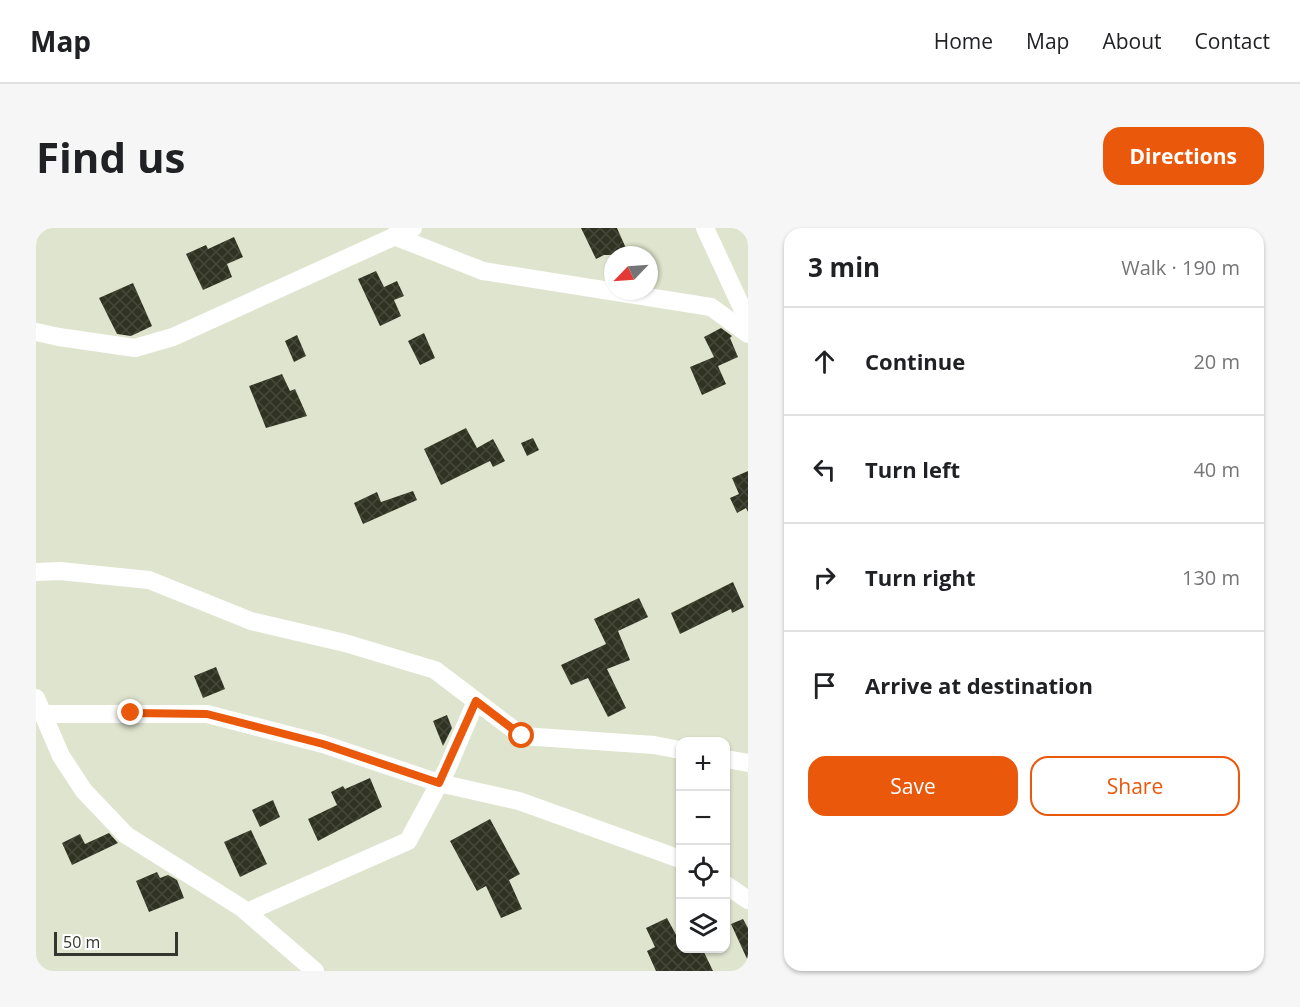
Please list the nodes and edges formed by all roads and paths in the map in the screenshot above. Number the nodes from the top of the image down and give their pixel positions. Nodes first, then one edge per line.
1 (412, 228) edge
2 (705, 228) edge
3 (394, 237) junction
4 (748, 321) edge
5 (36, 332) edge
6 (748, 334) edge
7 (36, 572) edge
8 (476, 701) junction
9 (39, 706) edge
10 (676, 749) edge
11 (730, 760) edge
12 (748, 763) edge
13 (439, 783) junction
14 (676, 857) edge
15 (730, 888) edge
16 (748, 900) edge
17 (248, 912) junction
18 (315, 971) edge

1 - 3 street
2 - 4 street
3 - 5 street
3 - 6 street
7 - 8 street
8 - 10 street
8 - 13 street
9 - 13 street
9 - 17 street
11 - 12 street
13 - 14 street
13 - 17 street
15 - 16 street
17 - 18 street

